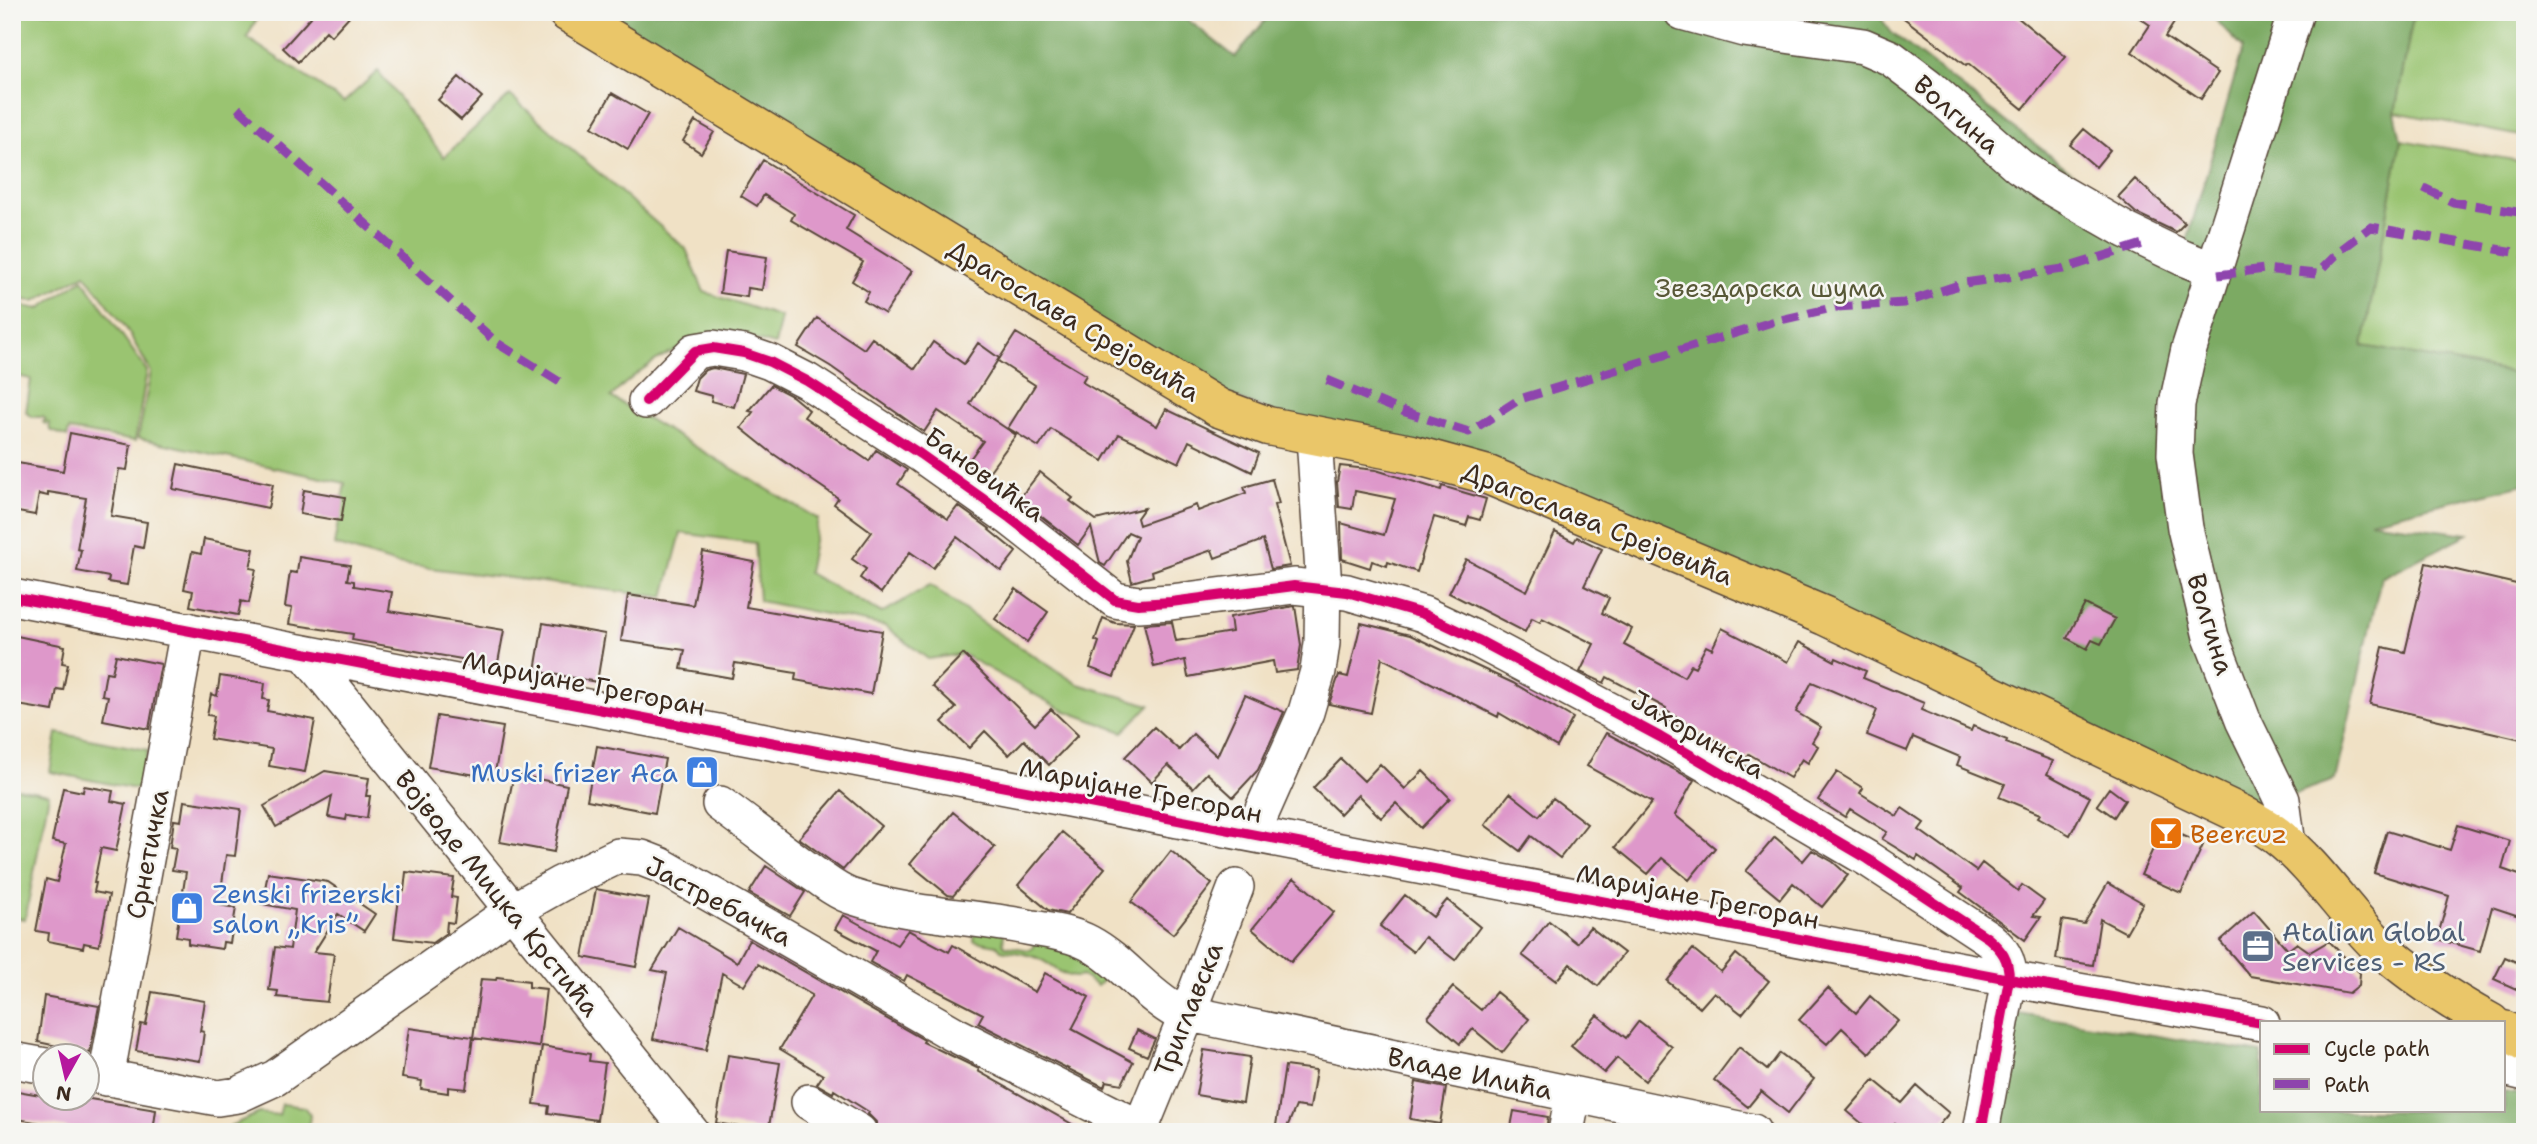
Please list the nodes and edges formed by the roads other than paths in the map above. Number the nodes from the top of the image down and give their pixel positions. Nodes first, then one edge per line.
1 (567, 12) edge
2 (1682, 12) edge
3 (2296, 12) edge
4 (2213, 270) junction
5 (646, 401) dead end
6 (1314, 437) junction
7 (1322, 588) junction
8 (12, 597) edge
9 (188, 629) junction
10 (306, 654) junction
11 (720, 804) dead end
12 (1252, 834) junction
13 (2288, 845) junction
14 (1236, 887) dead end
15 (512, 911) junction
16 (2009, 979) junction
17 (1187, 1014) junction
18 (2488, 1021) edge
19 (2260, 1023) edge
20 (2506, 1031) edge
21 (2525, 1041) edge
22 (102, 1051) edge
23 (12, 1060) edge
24 (32, 1064) edge
25 (2506, 1068) edge
26 (2525, 1073) edge
27 (102, 1077) edge
28 (238, 1095) joint
29 (1573, 1095) junction
30 (809, 1102) dead end
31 (1139, 1130) edge
32 (691, 1132) edge
33 (859, 1132) edge
34 (1566, 1132) edge
35 (1754, 1132) edge
36 (1981, 1132) edge

1 - 6 main road, Драгослава Срејовића
2 - 4 street, Волгина
3 - 4 street, Волгина
4 - 13 street, Волгина
5 - 7 street, Бановићка
6 - 7 street
6 - 13 main road, Драгослава Срејовића
7 - 12 street
7 - 16 street, Јахоринска
8 - 9 street, Маријане Грегоран
9 - 10 street, Маријане Грегоран
9 - 22 street, Срнетичка
10 - 12 street, Маријане Грегоран
10 - 15 street, Војводе Мицка Крстића
11 - 17 street, Владе Илића
12 - 16 street, Маријане Грегоран
13 - 18 main road, Драгослава Срејовића
14 - 17 street, Триглавска
15 - 28 street, Јастребачка
15 - 31 street, Јастребачка
15 - 32 street, Војводе Мицка Крстића
16 - 19 street, Маријане Грегоран
16 - 36 street
17 - 29 street, Владе Илића
17 - 31 street, Триглавска
20 - 21 main road
23 - 24 street
25 - 26 street
27 - 28 street, Срнетичка
29 - 34 street
29 - 35 street, Владе Илића
30 - 33 street

